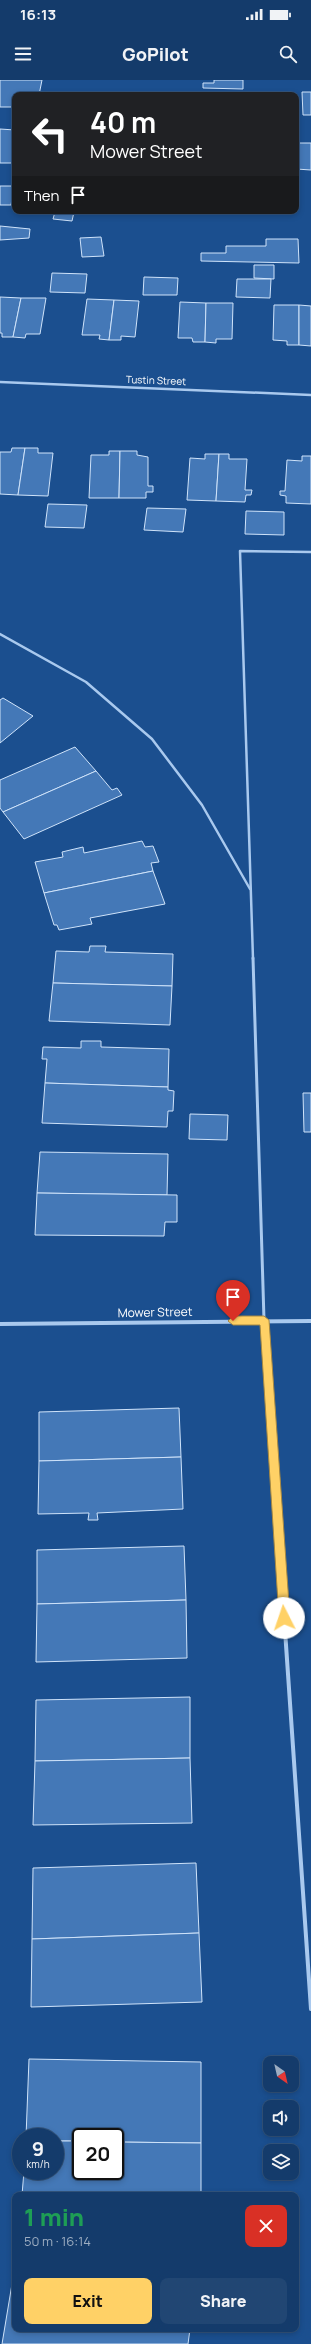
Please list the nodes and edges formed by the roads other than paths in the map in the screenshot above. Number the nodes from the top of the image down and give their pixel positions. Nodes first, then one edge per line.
1 (0, 382) edge
2 (311, 395) edge
3 (311, 552) edge
4 (0, 634) edge
5 (251, 890) junction
6 (264, 1320) junction
7 (311, 1321) edge
8 (0, 1324) edge
9 (311, 2009) edge

1 - 2 street, Tustin Street
3 - 5 lane
4 - 5 lane
5 - 6 lane
6 - 7 street, Mower Street
6 - 8 street, Mower Street
6 - 9 lane

